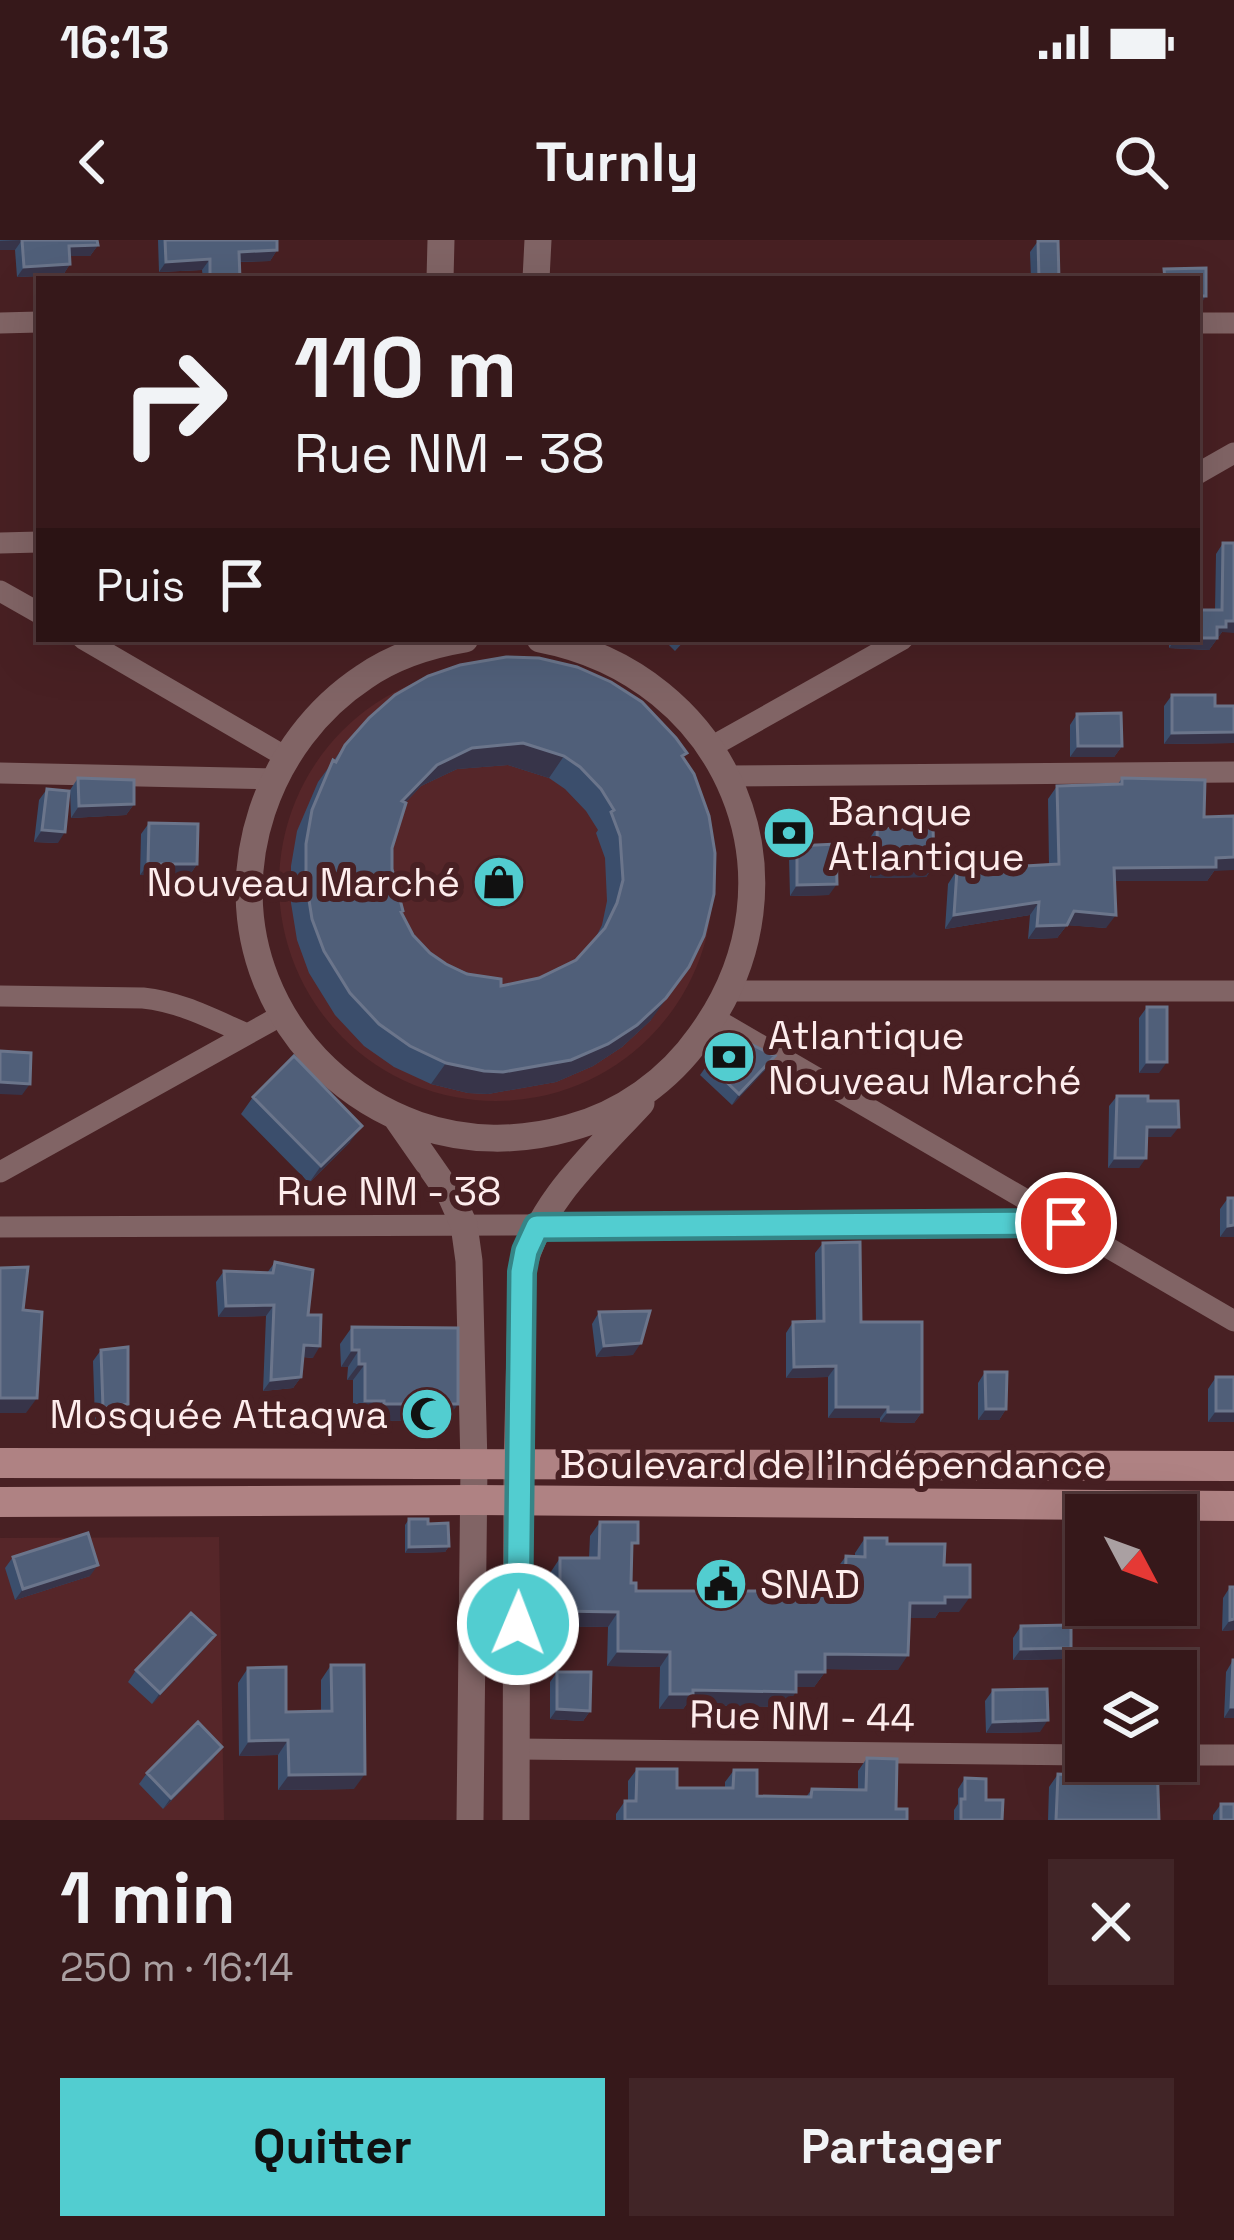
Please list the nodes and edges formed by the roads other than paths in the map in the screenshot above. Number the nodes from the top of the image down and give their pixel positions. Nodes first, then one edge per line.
1 (440, 240) edge
2 (538, 240) edge
3 (440, 276) edge
4 (536, 276) edge
5 (36, 322) edge
6 (0, 323) edge
7 (1200, 323) edge
8 (1234, 323) edge
9 (1234, 454) edge
10 (1200, 472) edge
11 (36, 542) edge
12 (0, 543) edge
13 (0, 590) edge
14 (36, 611) edge
15 (88, 642) edge
16 (435, 642) edge
17 (556, 642) edge
18 (898, 642) edge
19 (711, 747) junction
20 (280, 768) junction
21 (1234, 772) edge
22 (0, 773) edge
23 (726, 776) junction
24 (728, 991) junction
25 (1234, 991) edge
26 (0, 996) edge
27 (283, 1015) junction
28 (713, 1018) junction
29 (248, 1034) junction
30 (664, 1077) junction
31 (396, 1117) junction
32 (0, 1172) edge
33 (1066, 1223) junction
34 (464, 1226) junction
35 (0, 1227) edge
36 (537, 1227) junction
37 (1234, 1321) edge
38 (0, 1463) edge
39 (474, 1465) junction
40 (518, 1465) junction
41 (1234, 1466) edge
42 (473, 1500) junction
43 (519, 1501) junction
44 (0, 1502) edge
45 (1234, 1507) edge
46 (516, 1749) junction
47 (1065, 1755) edge
48 (1197, 1755) edge
49 (1234, 1755) edge
50 (470, 1820) edge
51 (516, 1820) edge

1 - 3 street
2 - 4 street
5 - 6 street
7 - 8 street
9 - 10 street
11 - 12 street
13 - 14 street
15 - 20 street
16 - 20 street
17 - 19 street
18 - 19 street
19 - 23 street
20 - 22 street
20 - 27 street
21 - 23 street
23 - 24 street
24 - 25 street
24 - 28 street
26 - 29 street
27 - 29 street
27 - 31 street
28 - 30 street
28 - 33 street
29 - 32 street
30 - 31 street
30 - 36 street
31 - 34 street
33 - 36 street, Rue NM - 38
33 - 37 street
34 - 35 street, Rue NM - 38
34 - 36 street, Rue NM - 38
34 - 39 street
36 - 40 street
38 - 39 main road, Boulevard de l'Indépendance
39 - 40 main road, Boulevard de l'Indépendance
39 - 42 street
40 - 41 main road, Boulevard de l'Indépendance
40 - 43 street
42 - 43 main road, Boulevard de l'Indépendance
42 - 44 main road, Boulevard de l'Indépendance
42 - 50 street
43 - 45 main road, Boulevard de l'Indépendance
43 - 46 street
46 - 47 street, Rue NM - 44
46 - 51 street
48 - 49 street

